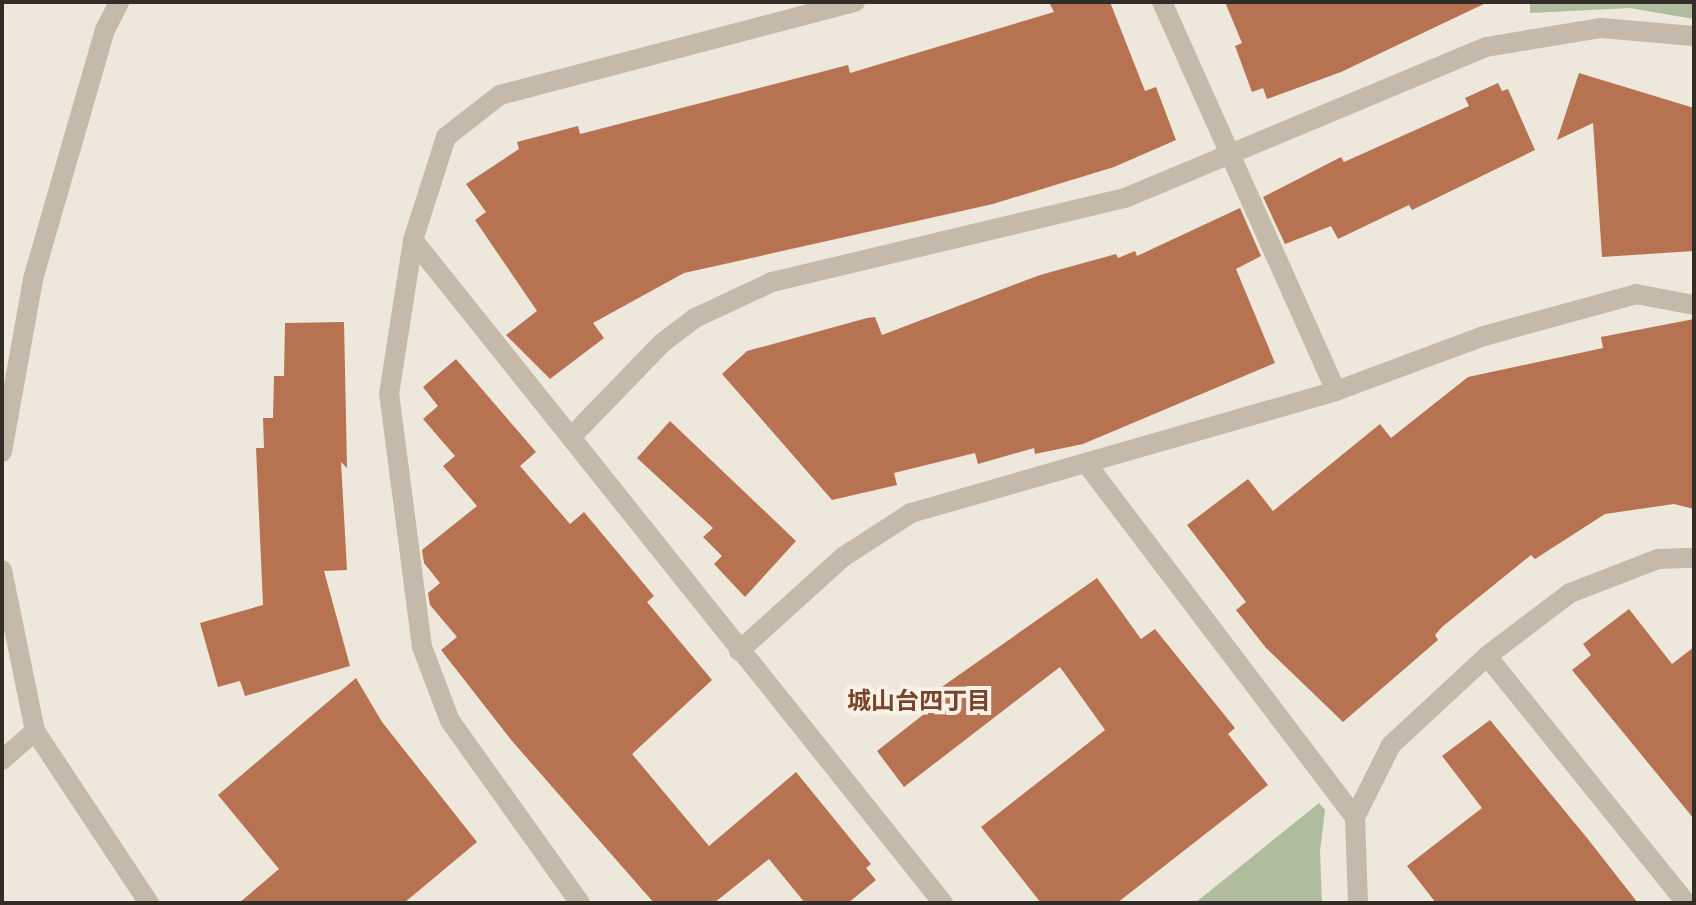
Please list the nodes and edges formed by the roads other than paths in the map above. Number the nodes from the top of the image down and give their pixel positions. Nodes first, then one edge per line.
1 (119, 2) edge
2 (855, 2) edge
3 (1162, 2) edge
4 (1694, 36) edge
5 (1229, 152) junction
6 (413, 240) junction
7 (1694, 305) edge
8 (1336, 391) junction
9 (573, 435) junction
10 (2, 452) edge
11 (1086, 463) junction
12 (1694, 558) edge
13 (2, 570) edge
14 (739, 651) junction
15 (1487, 656) junction
16 (35, 731) junction
17 (2, 760) edge
18 (1355, 817) junction
19 (149, 903) edge
20 (580, 903) edge
21 (943, 903) edge
22 (1358, 903) edge
23 (1686, 903) edge

1 - 10 street
2 - 6 street
3 - 5 street
4 - 5 street
5 - 8 street
5 - 9 street
6 - 9 street
6 - 20 street
7 - 8 street
8 - 11 street
9 - 14 street
11 - 14 street
11 - 18 street
12 - 15 street
13 - 16 street
14 - 21 street
15 - 18 street
15 - 23 street
16 - 17 street
16 - 19 street
18 - 22 street

